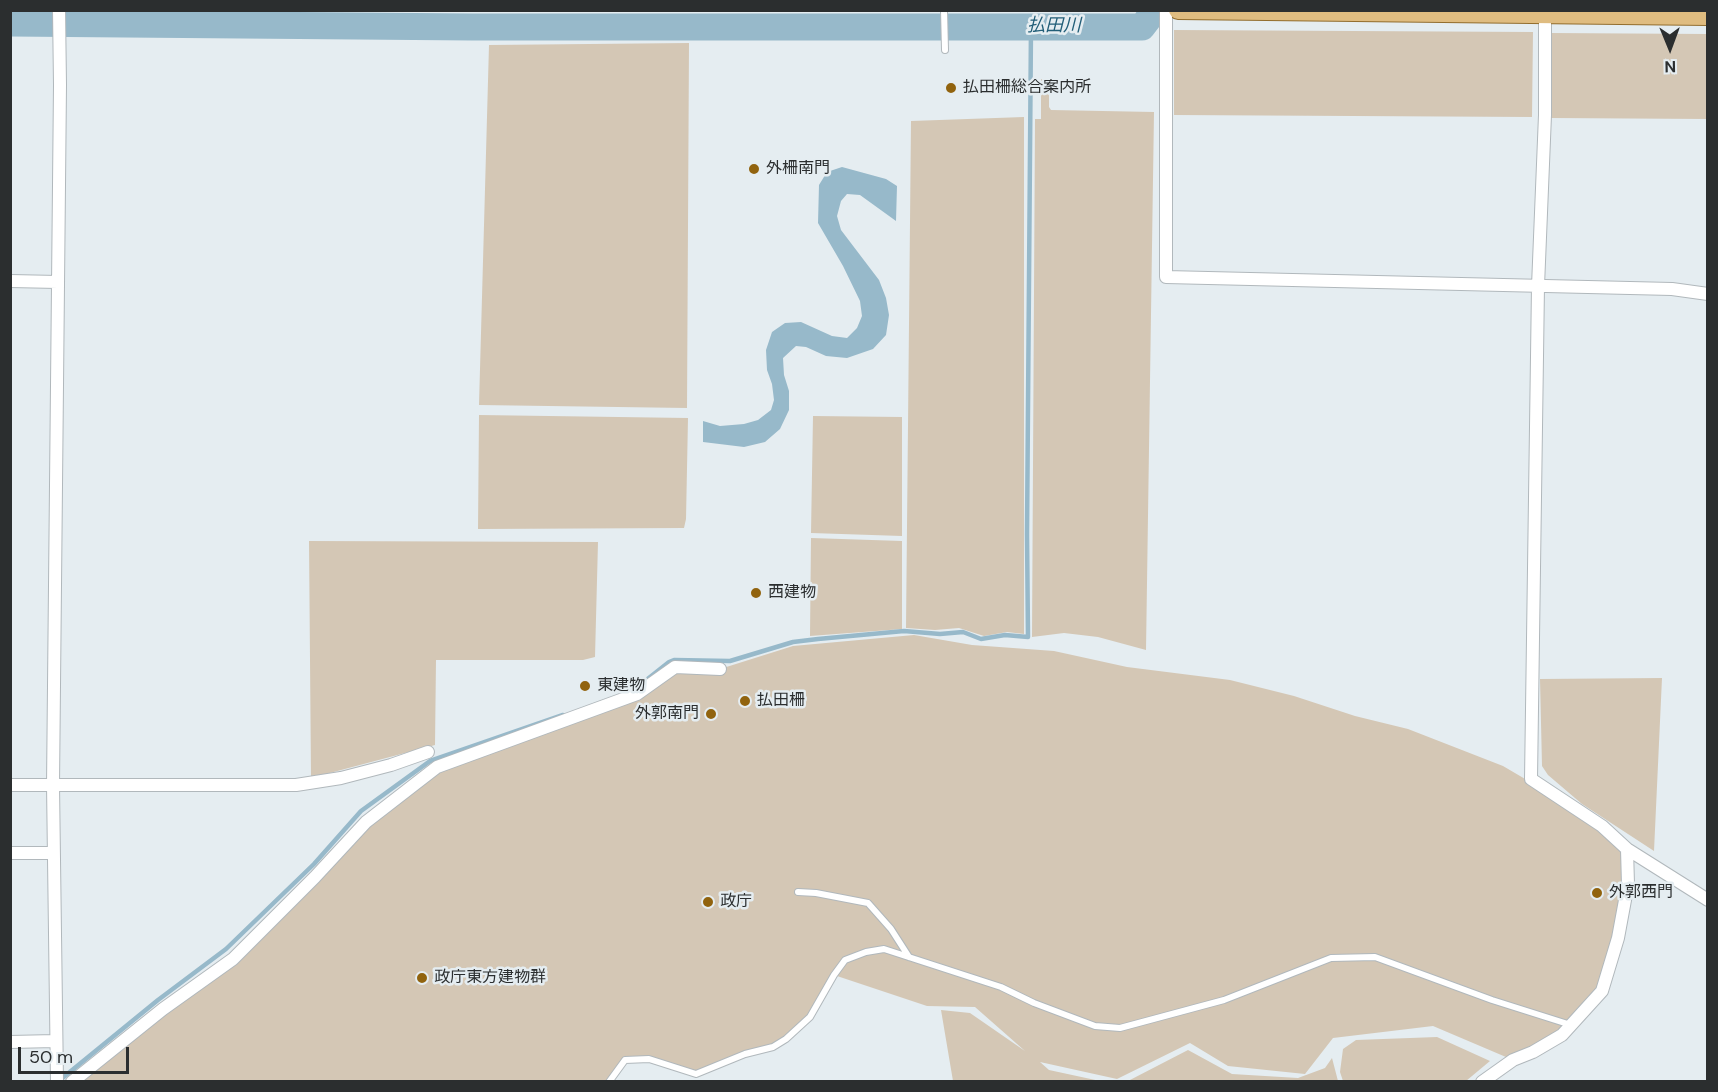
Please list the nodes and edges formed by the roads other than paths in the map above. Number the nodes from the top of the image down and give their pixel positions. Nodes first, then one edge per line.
1 (59, 10) edge
2 (944, 10) edge
3 (1167, 10) edge
4 (1178, 10) edge
5 (1545, 13) edge
6 (1707, 16) edge
7 (945, 50) dead end
8 (10, 281) edge
9 (58, 282) junction
10 (1538, 286) junction
11 (1707, 294) edge
12 (720, 669) dead end
13 (428, 752) dead end
14 (10, 785) edge
15 (53, 785) junction
16 (1627, 849) junction
17 (10, 853) edge
18 (53, 853) junction
19 (798, 892) dead end
20 (1707, 900) edge
21 (909, 958) junction
22 (1572, 1025) junction
23 (55, 1041) junction
24 (10, 1042) edge
25 (57, 1082) edge
26 (72, 1082) edge
27 (609, 1082) edge
28 (1482, 1082) edge

1 - 9 street
2 - 7 lane
3 - 10 street
4 - 5 main road
5 - 6 main road
5 - 10 street
8 - 9 street
9 - 15 street
10 - 11 street
10 - 16 street
12 - 26 street
13 - 15 street
14 - 15 street
15 - 18 street
16 - 20 street
16 - 22 street
17 - 18 street
18 - 23 street
19 - 21 lane
21 - 22 lane
21 - 27 lane
22 - 28 street
23 - 24 street
23 - 25 street

